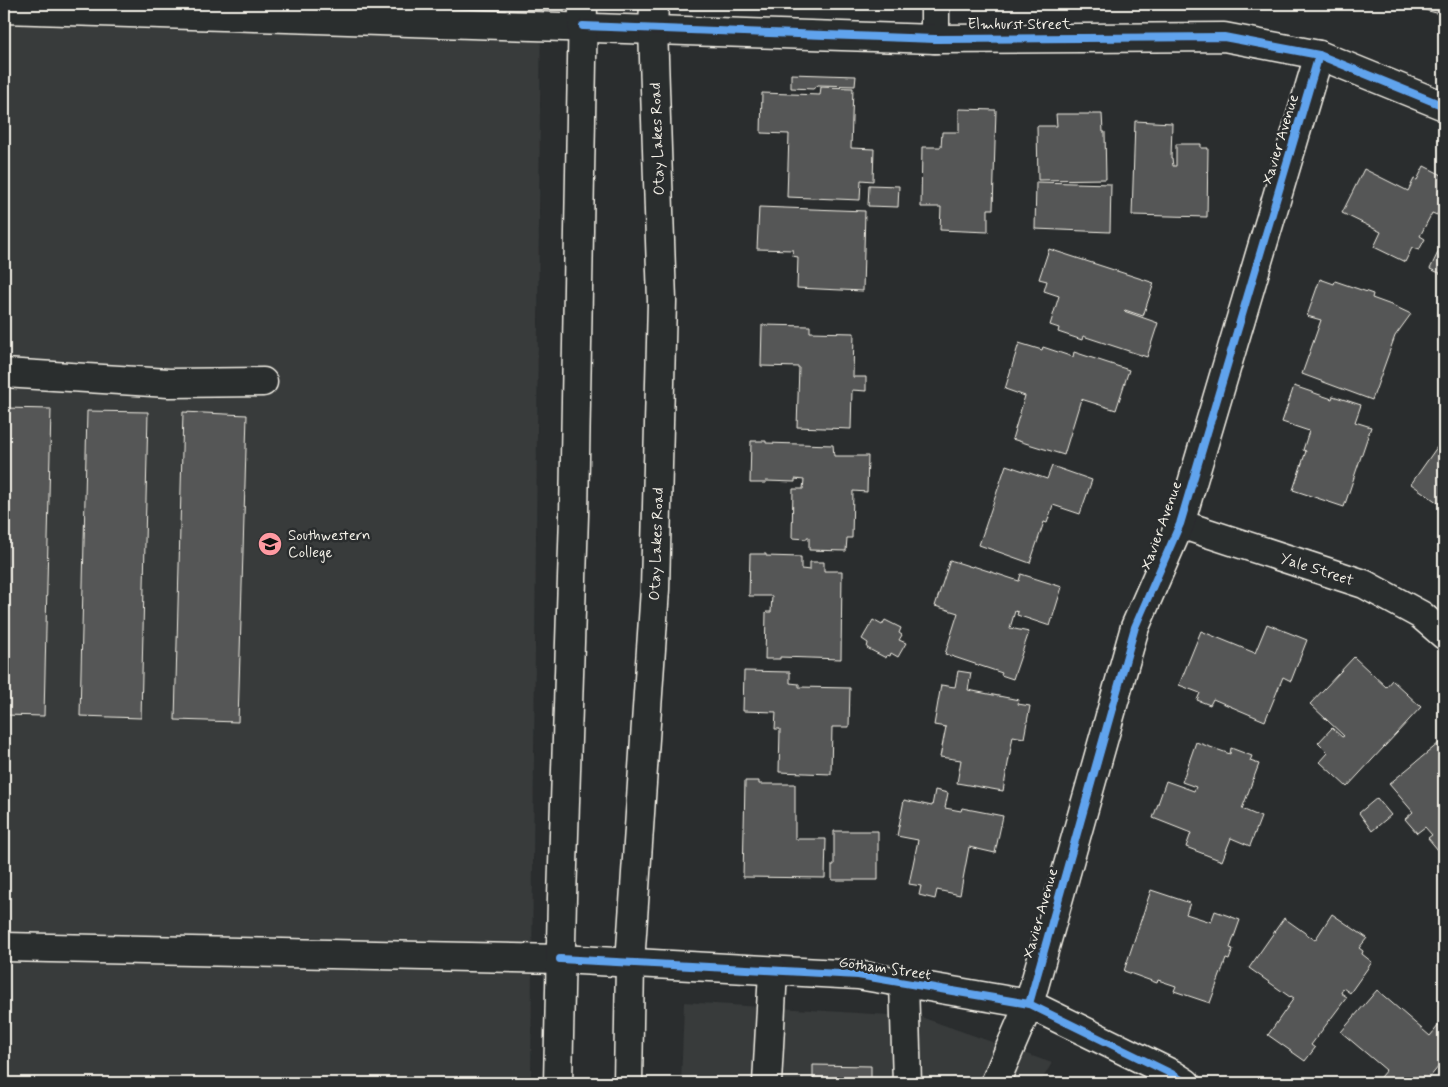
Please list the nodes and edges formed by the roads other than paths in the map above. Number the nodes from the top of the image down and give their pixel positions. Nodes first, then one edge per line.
1 (935, 4) edge
2 (4, 9) edge
3 (188, 9) edge
4 (583, 15) edge
5 (653, 16) edge
6 (935, 39) junction
7 (1319, 55) junction
8 (1444, 106) edge
9 (4, 373) edge
10 (263, 382) dead end
11 (1180, 524) junction
12 (1444, 635) edge
13 (4, 947) edge
14 (560, 959) junction
15 (630, 963) junction
16 (772, 971) junction
17 (904, 983) junction
18 (1028, 1004) junction
19 (558, 1083) edge
20 (628, 1083) edge
21 (767, 1083) edge
22 (907, 1083) edge
23 (995, 1083) edge
24 (1186, 1083) edge

1 - 6 street
2 - 3 street, Elmhurst Street
3 - 4 street, Elmhurst Street
4 - 5 street, Elmhurst Street
4 - 14 street
5 - 6 street, Elmhurst Street
5 - 15 street, Otay Lakes Road
6 - 7 street, Elmhurst Street
7 - 8 street, Elmhurst Street
7 - 11 street, Xavier Avenue
9 - 10 street
11 - 12 street, Yale Street
11 - 18 street, Xavier Avenue
13 - 14 street, Gotham Street
14 - 15 street, Gotham Street
14 - 19 street
15 - 16 street, Gotham Street
15 - 20 street, Otay Lakes Road
16 - 17 street, Gotham Street
16 - 21 street
17 - 18 street, Gotham Street
17 - 22 street
18 - 23 street, Xavier Avenue
18 - 24 street, Gotham Street

